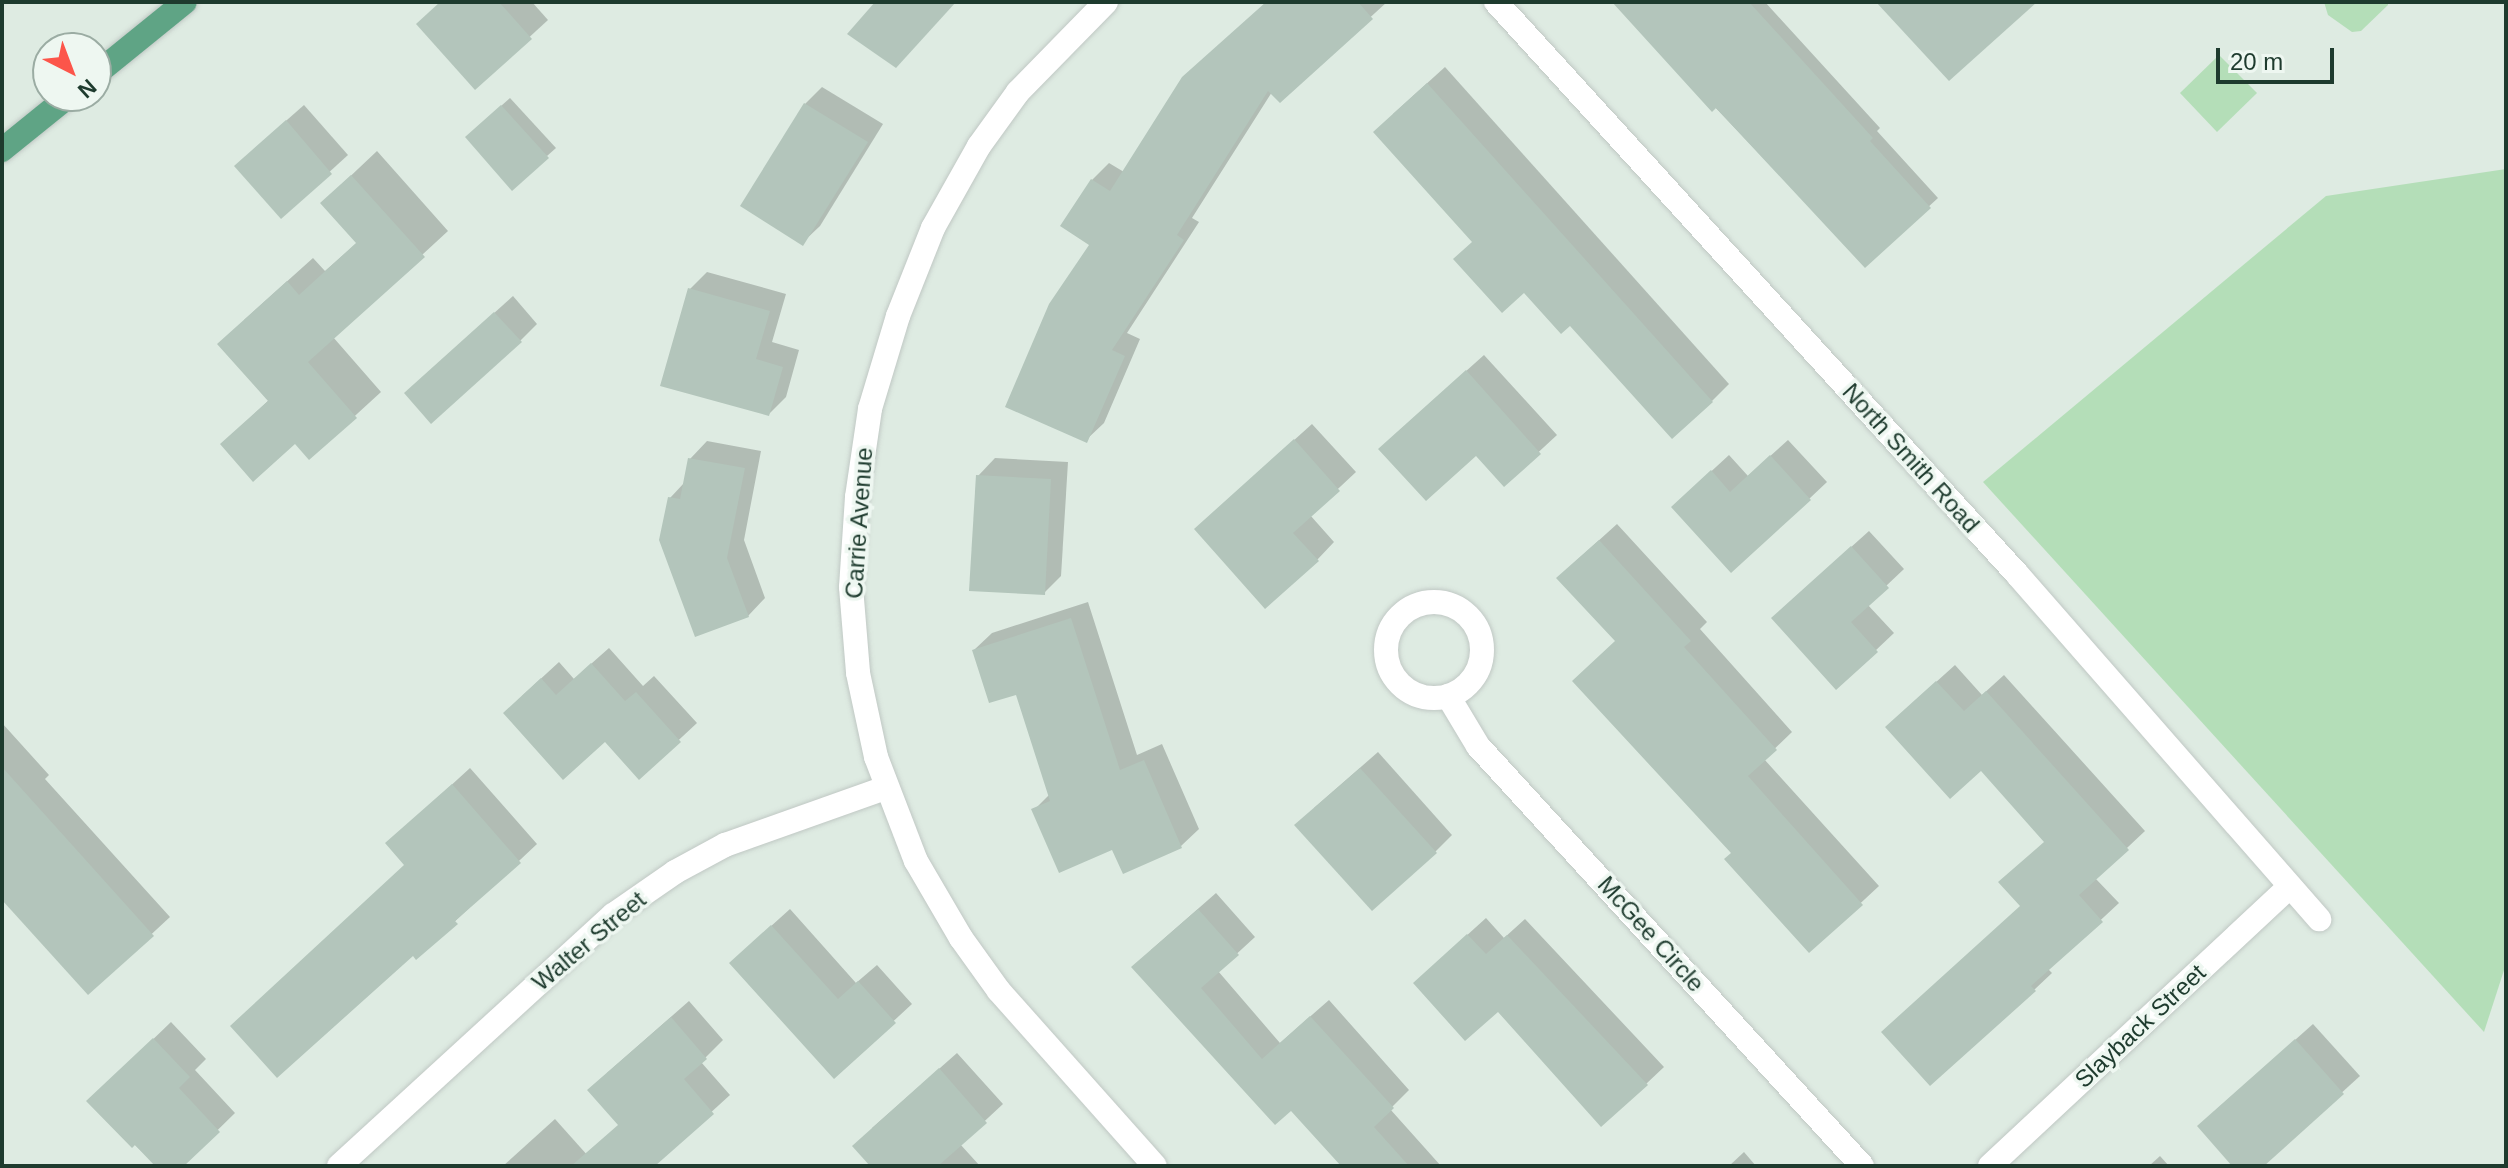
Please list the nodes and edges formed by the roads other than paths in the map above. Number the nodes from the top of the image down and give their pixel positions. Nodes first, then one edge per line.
1 (185, 2) edge
2 (1106, 2) edge
3 (1496, 2) edge
4 (112, 61) edge
5 (49, 112) edge
6 (2, 150) edge
7 (1448, 696) junction
8 (885, 788) junction
9 (2290, 886) junction
10 (2319, 919) dead end
11 (339, 1166) edge
12 (1155, 1166) edge
13 (1862, 1166) edge
14 (1990, 1166) edge

1 - 4 main road
2 - 8 street, Carrie Avenue
3 - 9 street, North Smith Road
5 - 6 main road
7 - 7 street
7 - 13 street, McGee Circle
8 - 11 street, Walter Street
8 - 12 street, Carrie Avenue
9 - 10 street, North Smith Road
9 - 14 street, Slayback Street

